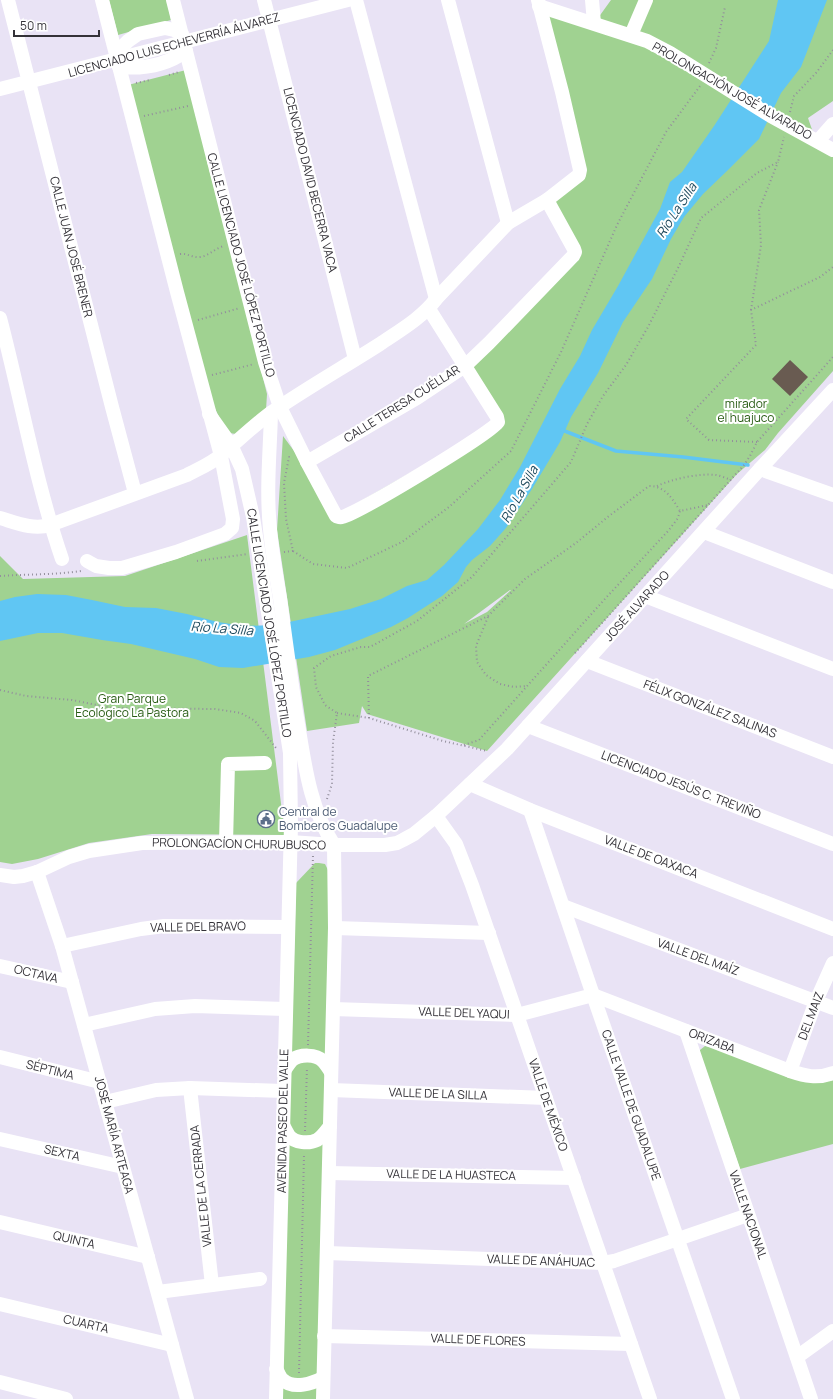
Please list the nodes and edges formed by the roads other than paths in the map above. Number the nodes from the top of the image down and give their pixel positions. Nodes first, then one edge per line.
1 (8, 0) edge
2 (102, 0) edge
3 (173, 0) edge
4 (264, 0) edge
5 (348, 0) edge
6 (356, 0) edge
7 (448, 0) edge
8 (592, 0) edge
9 (646, 0) edge
10 (538, 3) edge
11 (269, 20) junction
12 (594, 23) junction
13 (631, 35) junction
14 (184, 42) junction
15 (117, 60) junction
16 (29, 82) junction
17 (0, 89) edge
18 (833, 124) edge
19 (818, 141) junction
20 (833, 150) edge
21 (547, 200) junction
22 (508, 224) junction
23 (433, 304) junction
24 (0, 318) edge
25 (355, 359) junction
26 (464, 366) junction
27 (833, 390) edge
28 (275, 410) junction
29 (209, 414) junction
30 (231, 445) junction
31 (221, 456) junction
32 (306, 462) junction
33 (760, 469) junction
34 (135, 493) junction
35 (833, 496) edge
36 (0, 518) edge
37 (50, 525) junction
38 (704, 532) junction
39 (62, 559) dead end
40 (88, 566) road end
41 (833, 582) edge
42 (645, 596) junction
43 (587, 661) junction
44 (833, 670) edge
45 (287, 696) junction
46 (528, 726) junction
47 (833, 756) edge
48 (265, 764) dead end
49 (470, 784) junction
50 (530, 810) junction
51 (436, 816) junction
52 (290, 842) junction
53 (226, 843) junction
54 (833, 844) edge
55 (334, 845) junction
56 (37, 872) junction
57 (0, 875) edge
58 (563, 906) junction
59 (288, 927) junction
60 (335, 928) junction
61 (833, 929) edge
62 (489, 932) junction
63 (62, 946) junction
64 (833, 963) edge
65 (0, 966) edge
66 (72, 982) junction
67 (593, 995) junction
68 (816, 1001) junction
69 (833, 1008) edge
70 (286, 1009) junction
71 (333, 1009) junction
72 (517, 1015) junction
73 (84, 1025) junction
74 (686, 1031) junction
75 (0, 1057) edge
76 (284, 1071) junction
77 (790, 1071) junction
78 (331, 1072) junction
79 (833, 1073) edge
80 (100, 1082) junction
81 (190, 1088) junction
82 (331, 1090) junction
83 (283, 1091) junction
84 (546, 1098) junction
85 (105, 1102) junction
86 (282, 1125) junction
87 (330, 1126) junction
88 (0, 1139) edge
89 (123, 1167) junction
90 (329, 1173) junction
91 (574, 1178) junction
92 (748, 1215) junction
93 (0, 1222) edge
94 (678, 1239) junction
95 (326, 1253) junction
96 (148, 1258) junction
97 (603, 1263) junction
98 (260, 1279) dead end
99 (212, 1285) junction
100 (158, 1292) junction
101 (0, 1304) edge
102 (833, 1331) edge
103 (324, 1336) junction
104 (631, 1344) junction
105 (172, 1345) junction
106 (797, 1357) junction
107 (276, 1369) junction
108 (323, 1378) junction
109 (0, 1382) edge
110 (66, 1399) edge
111 (187, 1399) edge
112 (276, 1399) edge
113 (323, 1399) edge
114 (650, 1399) edge
115 (733, 1399) edge
116 (811, 1399) edge

1 - 16 street, CALLE JUAN JOSÉ BRENER
2 - 15 street, CALLE LICENCIADO JOSÉ LÓPEZ PORTILLO
3 - 14 street, CALLE LICENCIADO JOSÉ LÓPEZ PORTILLO
4 - 11 street, LICENCIADO DAVID BECERRA VACA
5 - 11 street, LICENCIADO LUIS ECHEVERRÍA ÁLVAREZ
6 - 23 street
7 - 22 street
8 - 12 street
9 - 13 street
10 - 12 street, PROLONGACIÓN JOSÉ ALVARADO
10 - 21 street
11 - 14 street, LICENCIADO LUIS ECHEVERRÍA ÁLVAREZ
11 - 25 street, LICENCIADO DAVID BECERRA VACA
12 - 13 street, PROLONGACIÓN JOSÉ ALVARADO
13 - 19 street, PROLONGACIÓN JOSÉ ALVARADO
14 - 15 street, LICENCIADO LUIS ECHEVERRÍA ÁLVAREZ
14 - 15 street
14 - 28 street, CALLE LICENCIADO JOSÉ LÓPEZ PORTILLO
15 - 16 street, LICENCIADO LUIS ECHEVERRÍA ÁLVAREZ
15 - 29 street, CALLE LICENCIADO JOSÉ LÓPEZ PORTILLO
16 - 17 street, LICENCIADO LUIS ECHEVERRÍA ÁLVAREZ
16 - 34 street, CALLE JUAN JOSÉ BRENER
18 - 19 street
19 - 20 street, PROLONGACIÓN JOSÉ ALVARADO
21 - 22 street
21 - 26 street, CALLE TERESA CUÉLLAR
22 - 23 street
23 - 25 street
23 - 26 street
24 - 37 street
25 - 28 street
26 - 32 street, CALLE TERESA CUÉLLAR
26 - 32 street, CALLE LICENCIADO JOSÉ LÓPEZ PORTILLO
27 - 33 street, JOSÉ ALVARADO
28 - 30 street
28 - 32 street, CALLE LICENCIADO JOSÉ LÓPEZ PORTILLO
28 - 45 street, CALLE LICENCIADO JOSÉ LÓPEZ PORTILLO
29 - 30 street, CALLE LICENCIADO JOSÉ LÓPEZ PORTILLO
29 - 31 street, CALLE LICENCIADO JOSÉ LÓPEZ PORTILLO
30 - 31 street
30 - 45 street, CALLE LICENCIADO JOSÉ LÓPEZ PORTILLO
31 - 34 street
31 - 40 street
33 - 35 street
33 - 38 street, JOSÉ ALVARADO
34 - 37 street
36 - 37 street
37 - 39 street
38 - 41 street
38 - 42 street, JOSÉ ALVARADO
42 - 43 street, JOSÉ ALVARADO
42 - 44 street
43 - 46 street, JOSÉ ALVARADO
43 - 47 street, FÉLIX GONZÁLEZ SALINAS
45 - 52 street, CALLE LICENCIADO JOSÉ LÓPEZ PORTILLO
45 - 55 street, CALLE LICENCIADO JOSÉ LÓPEZ PORTILLO
46 - 49 street, JOSÉ ALVARADO
46 - 54 street, LICENCIADO JESÚS C. TREVIÑO
48 - 53 street
49 - 50 street, VALLE DE OAXACA
49 - 51 street, JOSÉ ALVARADO
50 - 58 street, CALLE VALLE DE GUADALUPE
50 - 61 street, VALLE DE OAXACA
51 - 55 street, PROLONGACÍON CHURUBUSCO
51 - 62 street, VALLE DE MÉXICO
52 - 53 street, PROLONGACÍON CHURUBUSCO
52 - 55 street, PROLONGACÍON CHURUBUSCO
52 - 59 street, AVENIDA PASEO DEL VALLE
53 - 56 street, PROLONGACÍON CHURUBUSCO
55 - 60 street
56 - 57 street
56 - 63 street, JOSÉ MARÍA ARTEAGA
58 - 67 street, CALLE VALLE DE GUADALUPE
58 - 68 street, VALLE DEL MAÍZ
59 - 63 street, VALLE DEL BRAVO
59 - 70 street, AVENIDA PASEO DEL VALLE
60 - 62 street
60 - 71 street
62 - 72 street, VALLE DE MÉXICO
63 - 66 street, JOSÉ MARÍA ARTEAGA
64 - 68 street, DEL MAIZ
65 - 66 street, OCTAVA
66 - 73 street, JOSÉ MARÍA ARTEAGA
67 - 72 street, VALLE DEL YAQUI
67 - 74 street, ORIZABA
67 - 94 street, CALLE VALLE DE GUADALUPE
68 - 69 street, VALLE DEL MAÍZ
68 - 77 street, DEL MAIZ
70 - 73 street
70 - 76 street, AVENIDA PASEO DEL VALLE
71 - 72 street, VALLE DEL YAQUI
71 - 78 street
72 - 84 street, VALLE DE MÉXICO
73 - 80 street, JOSÉ MARÍA ARTEAGA
74 - 77 street, ORIZABA
74 - 92 street, VALLE NACIONAL
75 - 80 street, SÉPTIMA
76 - 78 street
76 - 83 street, AVENIDA PASEO DEL VALLE
77 - 79 street, ORIZABA
78 - 82 street
80 - 85 street, JOSÉ MARÍA ARTEAGA
81 - 83 street
81 - 85 street
81 - 99 street, VALLE DE LA CERRADA
82 - 84 street, VALLE DE LA SILLA
82 - 87 street
83 - 86 street, AVENIDA PASEO DEL VALLE
84 - 91 street, VALLE DE MÉXICO
85 - 89 street, JOSÉ MARÍA ARTEAGA
86 - 87 street
86 - 107 street, AVENIDA PASEO DEL VALLE
87 - 90 street
88 - 89 street, SEXTA
89 - 96 street, JOSÉ MARÍA ARTEAGA
90 - 91 street, VALLE DE LA HUASTECA
90 - 95 street
91 - 97 street, VALLE DE MÉXICO
92 - 94 street, VALLE DE ANÁHUAC
92 - 106 street, VALLE NACIONAL
93 - 96 street, QUINTA
94 - 97 street, VALLE DE ANÁHUAC
94 - 115 street, CALLE VALLE DE GUADALUPE
95 - 97 street, VALLE DE ANÁHUAC
95 - 103 street
96 - 100 street, JOSÉ MARÍA ARTEAGA
97 - 104 street, VALLE DE MÉXICO
98 - 99 street
99 - 100 street
100 - 105 street, JOSÉ MARÍA ARTEAGA
101 - 105 street, CUARTA
102 - 106 street
103 - 104 street, VALLE DE FLORES
103 - 108 street
104 - 114 street, VALLE DE MÉXICO
105 - 111 street, JOSÉ MARÍA ARTEAGA
106 - 116 street, VALLE NACIONAL
107 - 108 street
107 - 112 street, AVENIDA PASEO DEL VALLE
108 - 113 street
109 - 110 street

